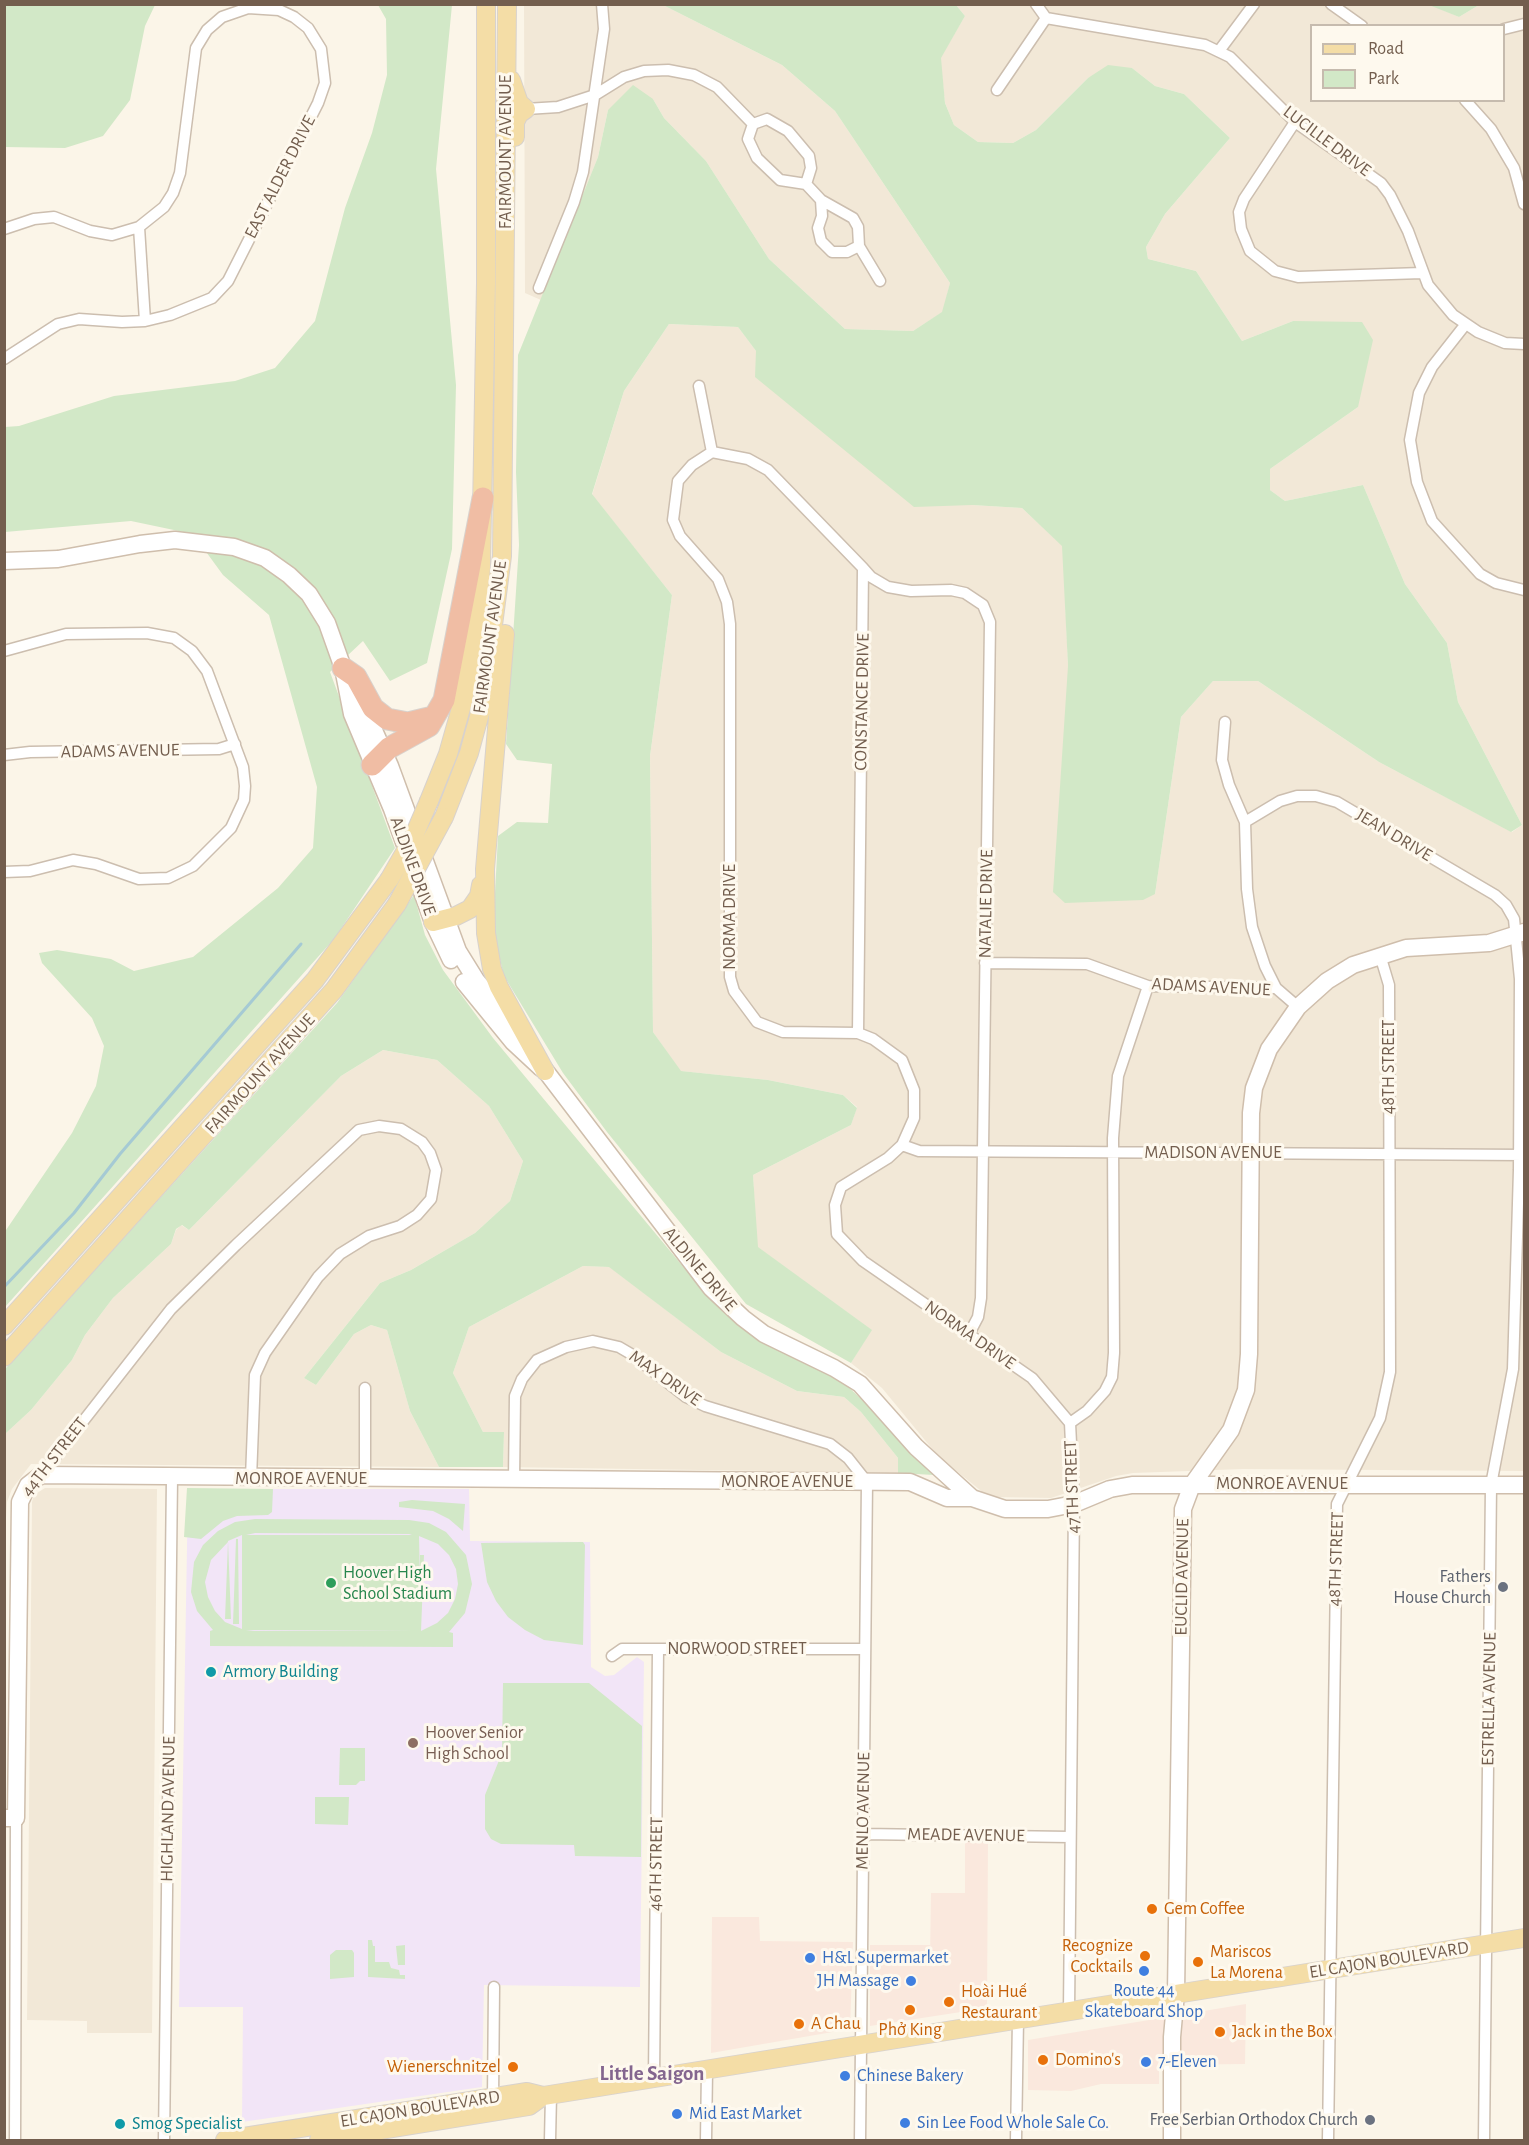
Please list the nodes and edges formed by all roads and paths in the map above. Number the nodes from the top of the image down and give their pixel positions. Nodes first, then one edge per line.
1 (486, 4) edge
2 (507, 4) edge
3 (602, 4) edge
4 (1036, 4) edge
5 (1254, 4) edge
6 (1331, 4) edge
7 (1046, 18) junction
8 (1359, 24) edge
9 (1524, 24) edge
10 (1505, 29) edge
11 (1219, 51) junction
12 (506, 52) junction
13 (997, 90) dead end
14 (595, 95) junction
15 (1467, 102) edge
16 (526, 109) junction
17 (1295, 122) junction
18 (753, 124) junction
19 (806, 184) junction
20 (821, 200) junction
21 (1524, 204) edge
22 (139, 227) junction
23 (4, 230) edge
24 (859, 246) junction
25 (1422, 273) junction
26 (880, 281) dead end
27 (539, 288) dead end
28 (145, 321) junction
29 (1465, 325) junction
30 (1524, 344) edge
31 (4, 359) edge
32 (504, 361) junction
33 (699, 386) dead end
34 (712, 452) junction
35 (483, 498) junction
36 (502, 556) junction
37 (4, 561) edge
38 (863, 568) junction
39 (1524, 590) edge
40 (4, 651) edge
41 (343, 668) junction
42 (433, 717) junction
43 (1225, 722) dead end
44 (235, 744) junction
45 (4, 755) edge
46 (378, 759) junction
47 (1245, 822) junction
48 (485, 868) junction
49 (4, 872) edge
50 (439, 920) junction
51 (1520, 933) edge
52 (1380, 955) junction
53 (985, 963) junction
54 (1148, 986) junction
55 (1276, 988) junction
56 (1298, 1007) junction
57 (858, 1033) junction
58 (545, 1071) junction
59 (902, 1145) junction
60 (984, 1151) junction
61 (1113, 1152) junction
62 (1250, 1153) junction
63 (1389, 1154) junction
64 (1522, 1155) edge
65 (4, 1326) edge
66 (969, 1334) junction
67 (4, 1357) edge
68 (366, 1388) dead end
69 (1070, 1423) junction
70 (41, 1474) junction
71 (172, 1478) junction
72 (251, 1478) junction
73 (365, 1479) junction
74 (514, 1480) junction
75 (867, 1482) junction
76 (1348, 1484) junction
77 (1192, 1485) junction
78 (1491, 1485) junction
79 (1524, 1485) edge
80 (972, 1498) junction
81 (1074, 1504) junction
82 (658, 1649) junction
83 (865, 1649) junction
84 (612, 1656) dead end
85 (10, 1818) edge
86 (863, 1834) junction
87 (1070, 1837) junction
88 (1524, 1938) edge
89 (1486, 1944) junction
90 (1332, 1970) junction
91 (494, 1987) dead end
92 (1176, 1993) junction
93 (1069, 2011) junction
94 (1018, 2019) junction
95 (861, 2044) junction
96 (706, 2070) junction
97 (654, 2079) junction
98 (547, 2096) junction
99 (493, 2105) junction
100 (394, 2128) edge
101 (15, 2140) edge
102 (164, 2140) edge
103 (231, 2140) edge
104 (320, 2140) edge
105 (550, 2140) edge
106 (706, 2140) edge
107 (860, 2140) edge
108 (1016, 2140) edge
109 (1172, 2140) edge
110 (1328, 2140) edge
111 (1484, 2140) edge

1 - 35 main road, FAIRMOUNT AVENUE
2 - 12 main road, FAIRMOUNT AVENUE
3 - 14 street
4 - 7 street
5 - 11 street
6 - 8 street
7 - 11 street, LUCILLE DRIVE
7 - 13 street
9 - 10 street
11 - 17 street, LUCILLE DRIVE
12 - 16 main road
12 - 32 main road, FAIRMOUNT AVENUE
14 - 16 street
14 - 18 street
14 - 27 street
15 - 21 street
16 - 32 main road
17 - 25 street, LUCILLE DRIVE
17 - 25 street
18 - 19 street
18 - 19 street
19 - 20 street
20 - 24 street
20 - 24 street
22 - 23 street
22 - 28 street
22 - 28 street, EAST ALDER DRIVE
24 - 26 street
25 - 29 street, LUCILLE DRIVE
28 - 31 street, EAST ALDER DRIVE
29 - 30 street, LUCILLE DRIVE
29 - 39 street
32 - 36 main road, FAIRMOUNT AVENUE
33 - 34 street
34 - 38 street
34 - 57 street, NORMA DRIVE
35 - 42 highway
35 - 65 main road, FAIRMOUNT AVENUE, bridge
36 - 48 main road
36 - 67 main road, FAIRMOUNT AVENUE, bridge
37 - 41 street, ALDINE DRIVE
38 - 53 street, NATALIE DRIVE
38 - 57 street, CONSTANCE DRIVE
40 - 44 street
41 - 42 highway
41 - 46 street, ALDINE DRIVE
42 - 46 highway
43 - 47 street
44 - 45 street, ADAMS AVENUE
44 - 49 street
46 - 50 street, ALDINE DRIVE
47 - 51 street, JEAN DRIVE
47 - 55 street
48 - 50 main road
48 - 58 main road
50 - 58 street, ALDINE DRIVE
51 - 52 street
51 - 64 street, ESTRELLA AVENUE
52 - 56 street
52 - 63 street, 48TH STREET
53 - 54 street, ADAMS AVENUE
53 - 60 street, NATALIE DRIVE
54 - 55 street, ADAMS AVENUE
54 - 61 street, 47TH STREET
55 - 56 street, ADAMS AVENUE
56 - 62 street, EUCLID AVENUE
57 - 59 street, NORMA DRIVE
58 - 80 street, ALDINE DRIVE
59 - 60 street, MADISON AVENUE
59 - 66 street, NORMA DRIVE
60 - 61 street, MADISON AVENUE
60 - 66 street, NATALIE DRIVE
61 - 62 street, MADISON AVENUE
61 - 69 street, 47TH STREET
62 - 63 street, MADISON AVENUE
62 - 77 street, EUCLID AVENUE
63 - 64 street, MADISON AVENUE
63 - 76 street, 48TH STREET
64 - 78 street, ESTRELLA AVENUE
66 - 69 street, NORMA DRIVE
68 - 73 street
69 - 81 street, 47TH STREET
70 - 71 street, MONROE AVENUE
70 - 72 street, 44TH STREET
70 - 85 street, 44TH STREET
71 - 72 street, MONROE AVENUE
71 - 102 street, HIGHLAND AVENUE
72 - 73 street, MONROE AVENUE
73 - 74 street, MONROE AVENUE
74 - 75 street, MONROE AVENUE
74 - 75 street, MAX DRIVE
75 - 80 street, MONROE AVENUE
75 - 83 street, MENLO AVENUE
76 - 77 street, MONROE AVENUE
76 - 78 street, MONROE AVENUE
76 - 90 street, 48TH STREET
77 - 81 street, MONROE AVENUE
77 - 92 street, EUCLID AVENUE
78 - 79 street, MONROE AVENUE
78 - 89 street, ESTRELLA AVENUE
80 - 81 street, MONROE AVENUE
81 - 87 street, 47TH STREET
82 - 83 street, NORWOOD STREET
82 - 84 street, NORWOOD STREET
82 - 97 street, 46TH STREET
83 - 86 street, MENLO AVENUE
85 - 101 street, 44TH STREET
86 - 87 street, MEADE AVENUE
86 - 95 street, MENLO AVENUE
87 - 93 street, 47TH STREET
88 - 89 main road, EL CAJON BOULEVARD
89 - 90 main road, EL CAJON BOULEVARD
89 - 111 street, ESTRELLA AVENUE
90 - 92 main road, EL CAJON BOULEVARD
90 - 110 street, 48TH STREET
91 - 99 street
92 - 93 main road, EL CAJON BOULEVARD
92 - 109 street, EUCLID AVENUE
93 - 94 main road, EL CAJON BOULEVARD
94 - 95 main road, EL CAJON BOULEVARD
94 - 108 street
95 - 96 main road, EL CAJON BOULEVARD
95 - 107 street, MENLO AVENUE
96 - 97 main road, EL CAJON BOULEVARD
96 - 106 street
97 - 98 main road, EL CAJON BOULEVARD
98 - 99 main road, EL CAJON BOULEVARD
98 - 105 street
99 - 100 main road, EL CAJON BOULEVARD
100 - 103 main road, EL CAJON BOULEVARD
100 - 104 main road, EL CAJON BOULEVARD

